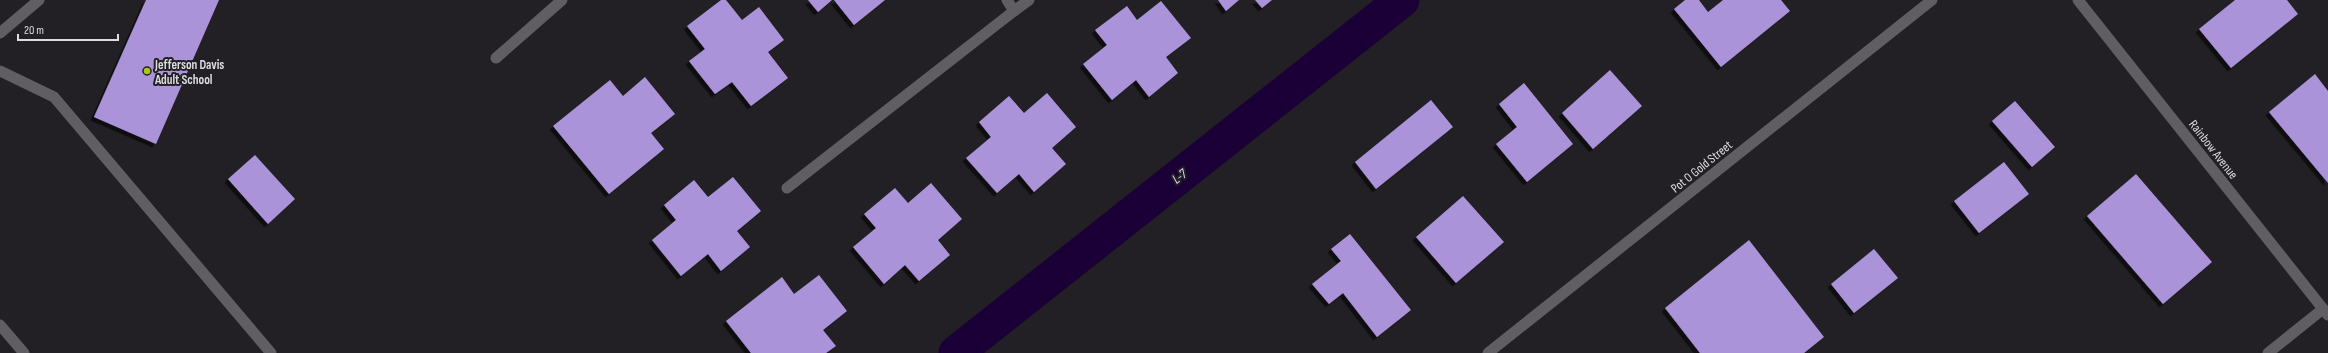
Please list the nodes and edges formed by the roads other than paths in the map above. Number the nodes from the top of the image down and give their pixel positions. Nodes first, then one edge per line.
1 (39, 0) edge
2 (562, 0) edge
3 (1007, 0) edge
4 (1029, 0) edge
5 (1932, 0) edge
6 (2078, 0) edge
7 (1014, 11) junction
8 (0, 33) edge
9 (496, 58) dead end
10 (0, 70) edge
11 (787, 188) dead end
12 (2326, 312) edge
13 (0, 325) edge
14 (24, 353) edge
15 (271, 353) edge
16 (1488, 353) edge
17 (2268, 353) edge

1 - 8 street
2 - 9 street
3 - 7 street
4 - 7 street
5 - 16 street, Pot O Gold Street
6 - 12 street, Rainbow Avenue
7 - 11 street
10 - 15 street
12 - 17 street
13 - 14 street

